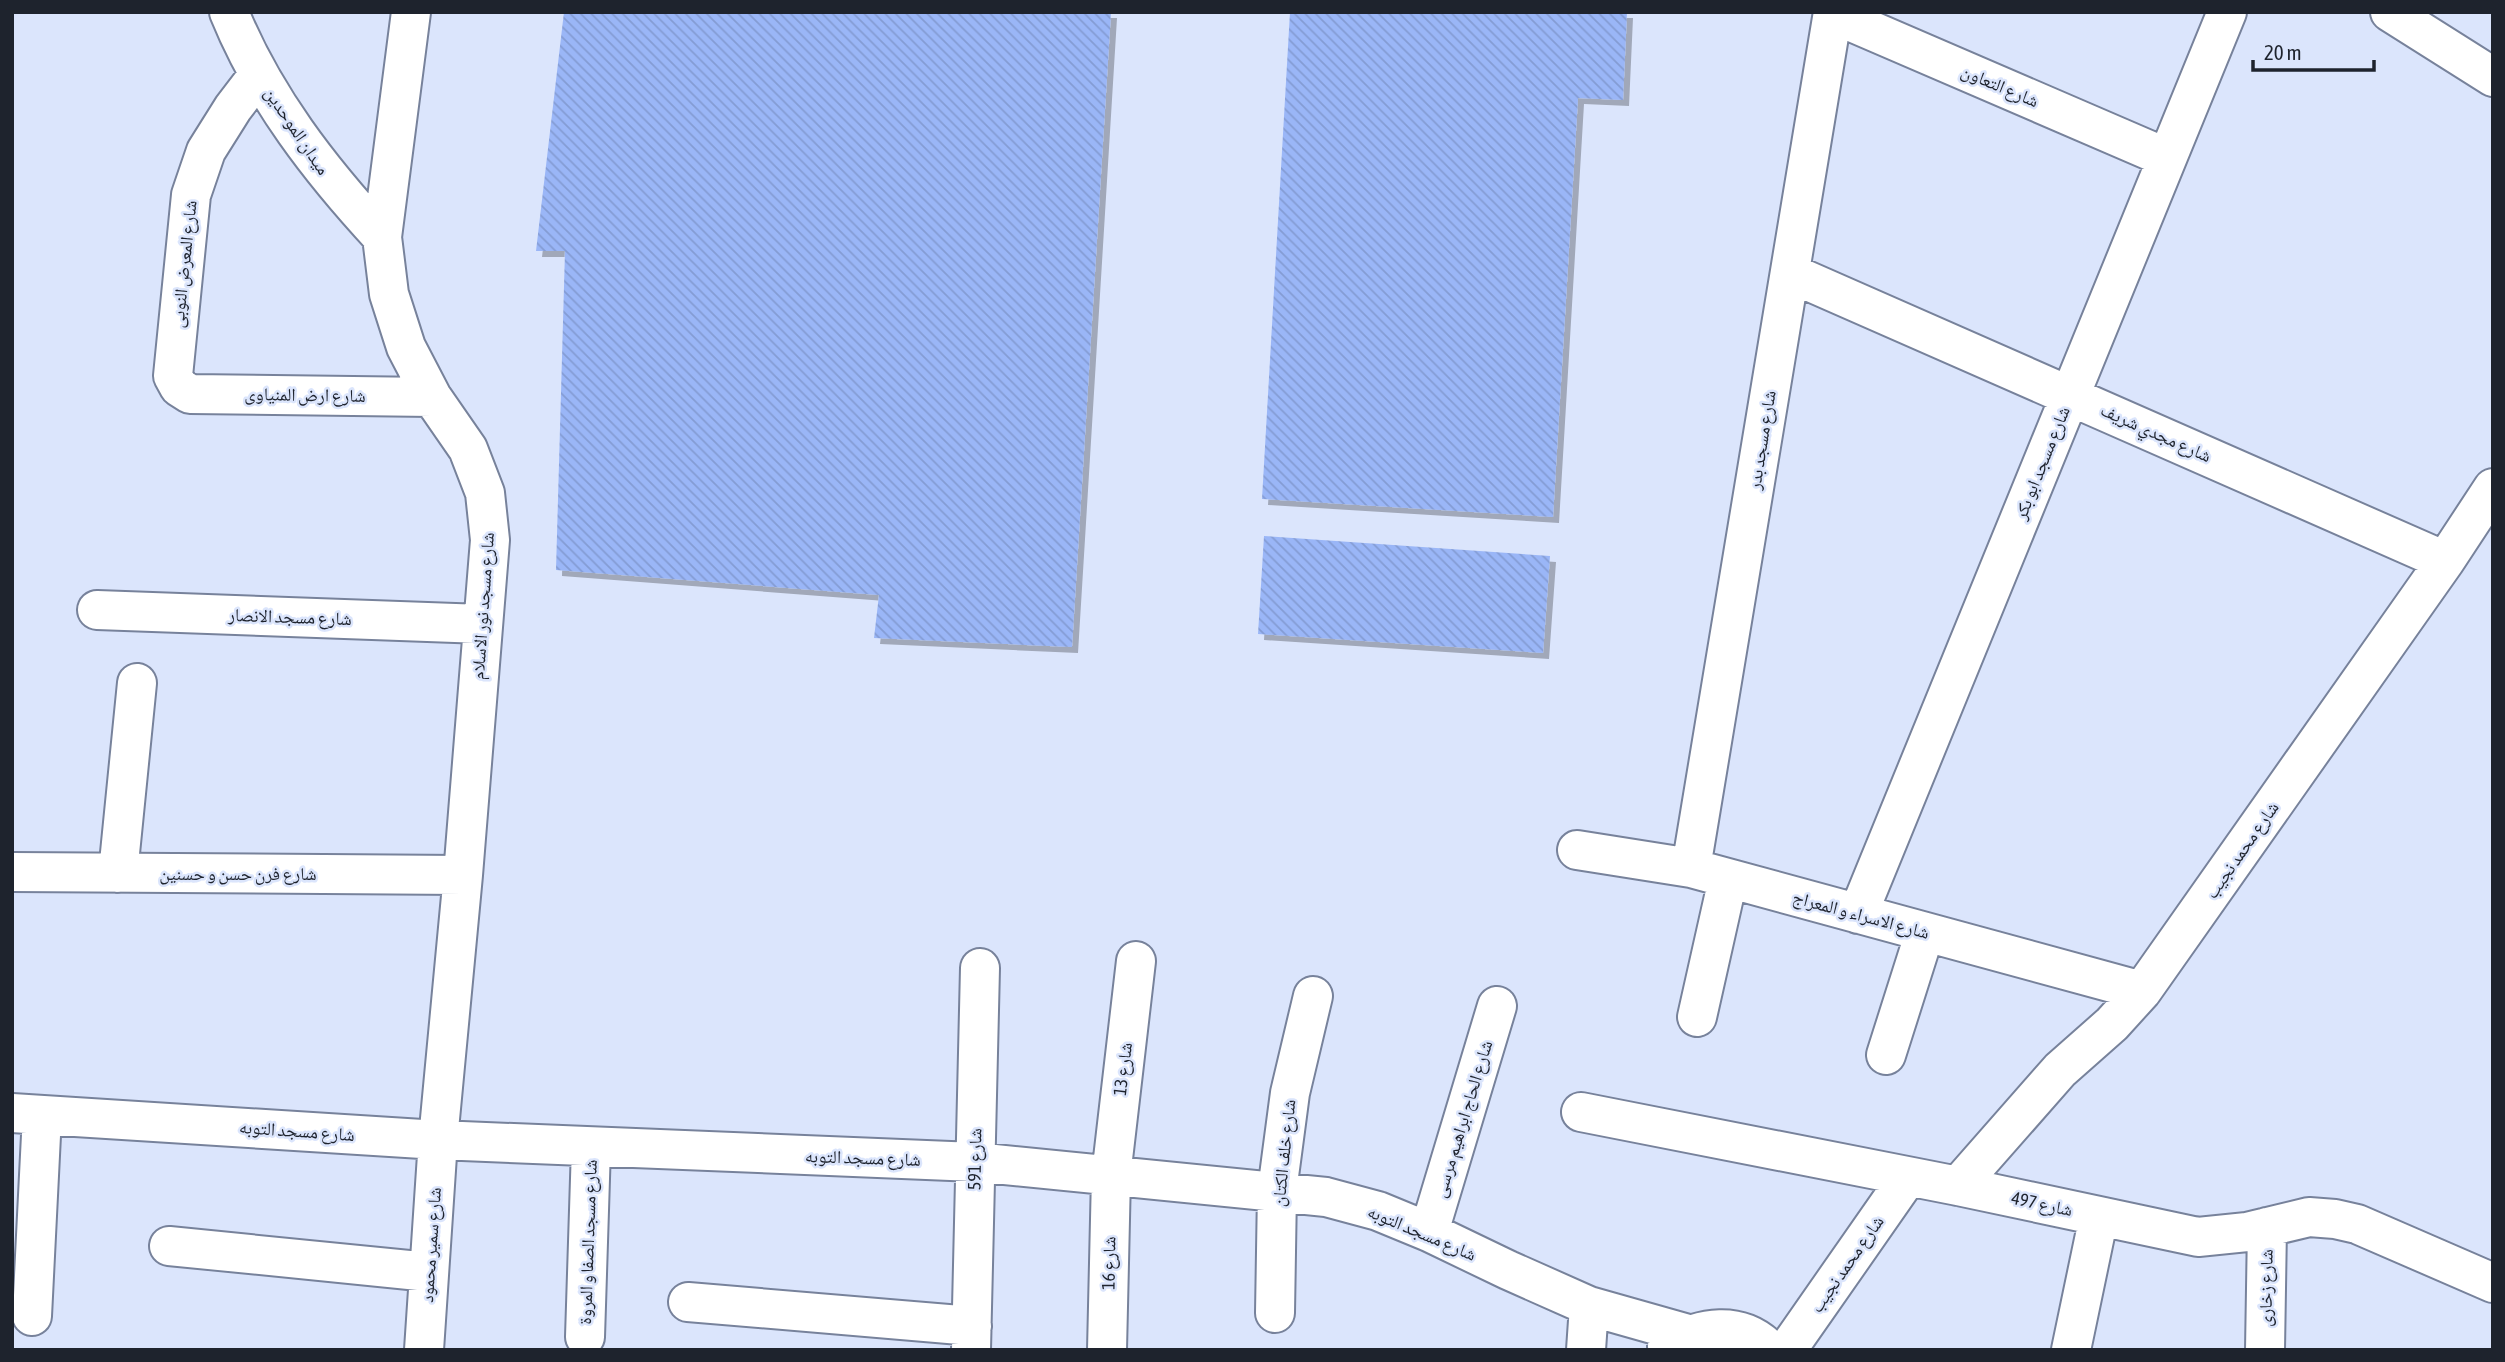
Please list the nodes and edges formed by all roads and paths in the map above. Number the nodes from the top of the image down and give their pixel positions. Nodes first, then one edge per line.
1 (229, 12) edge
2 (411, 12) edge
3 (2227, 12) edge
4 (2390, 12) edge
5 (1833, 13) edge
6 (259, 74) junction
7 (2493, 77) edge
8 (2167, 158) junction
9 (382, 237) junction
10 (1790, 273) junction
11 (179, 387) joint
12 (2070, 396) junction
13 (432, 397) junction
14 (2493, 488) edge
15 (2445, 561) junction
16 (97, 610) dead end
17 (483, 624) junction
18 (137, 683) dead end
19 (1577, 850) dead end
20 (1691, 868) junction
21 (12, 872) edge
22 (118, 873) junction
23 (463, 876) junction
24 (1728, 879) junction
25 (1858, 914) junction
26 (1925, 932) junction
27 (1136, 961) dead end
28 (980, 968) dead end
29 (2142, 991) junction
30 (1313, 996) dead end
31 (1497, 1006) dead end
32 (1697, 1017) dead end
33 (1886, 1055) dead end
34 (1581, 1112) dead end
35 (27, 1114) edge
36 (438, 1139) junction
37 (591, 1147) junction
38 (975, 1163) junction
39 (1111, 1176) junction
40 (1907, 1178) junction
41 (1958, 1186) junction
42 (1277, 1191) junction
43 (2099, 1216) junction
44 (2267, 1227) junction
45 (1429, 1231) junction
46 (169, 1246) dead end
47 (429, 1272) junction
48 (2493, 1283) edge
49 (688, 1302) dead end
50 (1589, 1306) junction
51 (1275, 1313) dead end
52 (32, 1316) dead end
53 (585, 1337) dead end
54 (971, 1338) edge
55 (1675, 1342) edge
56 (424, 1350) edge
57 (1107, 1350) edge
58 (1586, 1350) edge
59 (1770, 1350) edge
60 (1787, 1350) edge
61 (2071, 1350) edge
62 (2264, 1350) edge

1 - 6 street, ميدان الموحدين
2 - 9 street, شارع مسجد نور الاسلام
3 - 8 street, شارع مسجد ابو بكر
4 - 7 street
5 - 8 street, شارع التعاون
5 - 10 street, شارع مسجد بدر
6 - 9 street, ميدان الموحدين
6 - 11 street, شارع المعرض النوبى
8 - 12 street, شارع مسجد ابو بكر
9 - 13 street, شارع مسجد نور الاسلام
10 - 12 street, شارع مجدي شريف
10 - 20 street, شارع مسجد بدر
11 - 13 street, شارع ارض المنياوى
12 - 15 street, شارع مجدي شريف
12 - 25 street, شارع مسجد ابو بكر
13 - 17 street, شارع مسجد نور الاسلام
14 - 15 street, شارع محمد نجيب
15 - 29 street, شارع محمد نجيب
16 - 17 street, شارع مسجد الانصار
17 - 23 street, شارع مسجد نور الاسلام
18 - 22 street
19 - 20 street, شارع الاسراء و المعراج
20 - 24 street, شارع الاسراء و المعراج
21 - 22 street, شارع فرن حسن و حسنين
22 - 23 street, شارع فرن حسن و حسنين
23 - 36 street, شارع مسجد نور الاسلام
24 - 25 street, شارع الاسراء و المعراج
24 - 32 street
25 - 26 street, شارع الاسراء و المعراج
26 - 29 street, شارع الاسراء و المعراج
26 - 33 street
27 - 39 street, شارع 13
28 - 38 street, شارع 591
29 - 41 street, شارع محمد نجيب
30 - 42 street, شارع خلف الكتان
31 - 45 street, شارع الحاج ابراهيم مرسى
34 - 40 street, شارع 497
35 - 36 street, شارع مسجد التوبه
35 - 52 street
36 - 37 street, شارع مسجد التوبه
36 - 47 street, شارع سمير محمود
37 - 38 street, شارع مسجد التوبه
37 - 53 street, شارع مسجد الصفا و المروة
38 - 39 street, شارع مسجد التوبه
38 - 54 street, شارع 591
39 - 42 street, شارع مسجد التوبه
39 - 57 street, شارع 16
40 - 41 street, شارع 497
40 - 60 street, شارع محمد نجيب
41 - 43 street, شارع 497
42 - 45 street, شارع مسجد التوبه
42 - 51 street, شارع خلف الكتان
43 - 44 street, شارع 497
43 - 61 street
44 - 48 street, شارع 497
44 - 62 street, شارع زخارى
45 - 50 street, شارع مسجد التوبه
46 - 47 street
47 - 56 street, شارع سمير محمود
49 - 54 street
50 - 55 street, شارع مسجد التوبه
50 - 58 street
55 - 59 street

